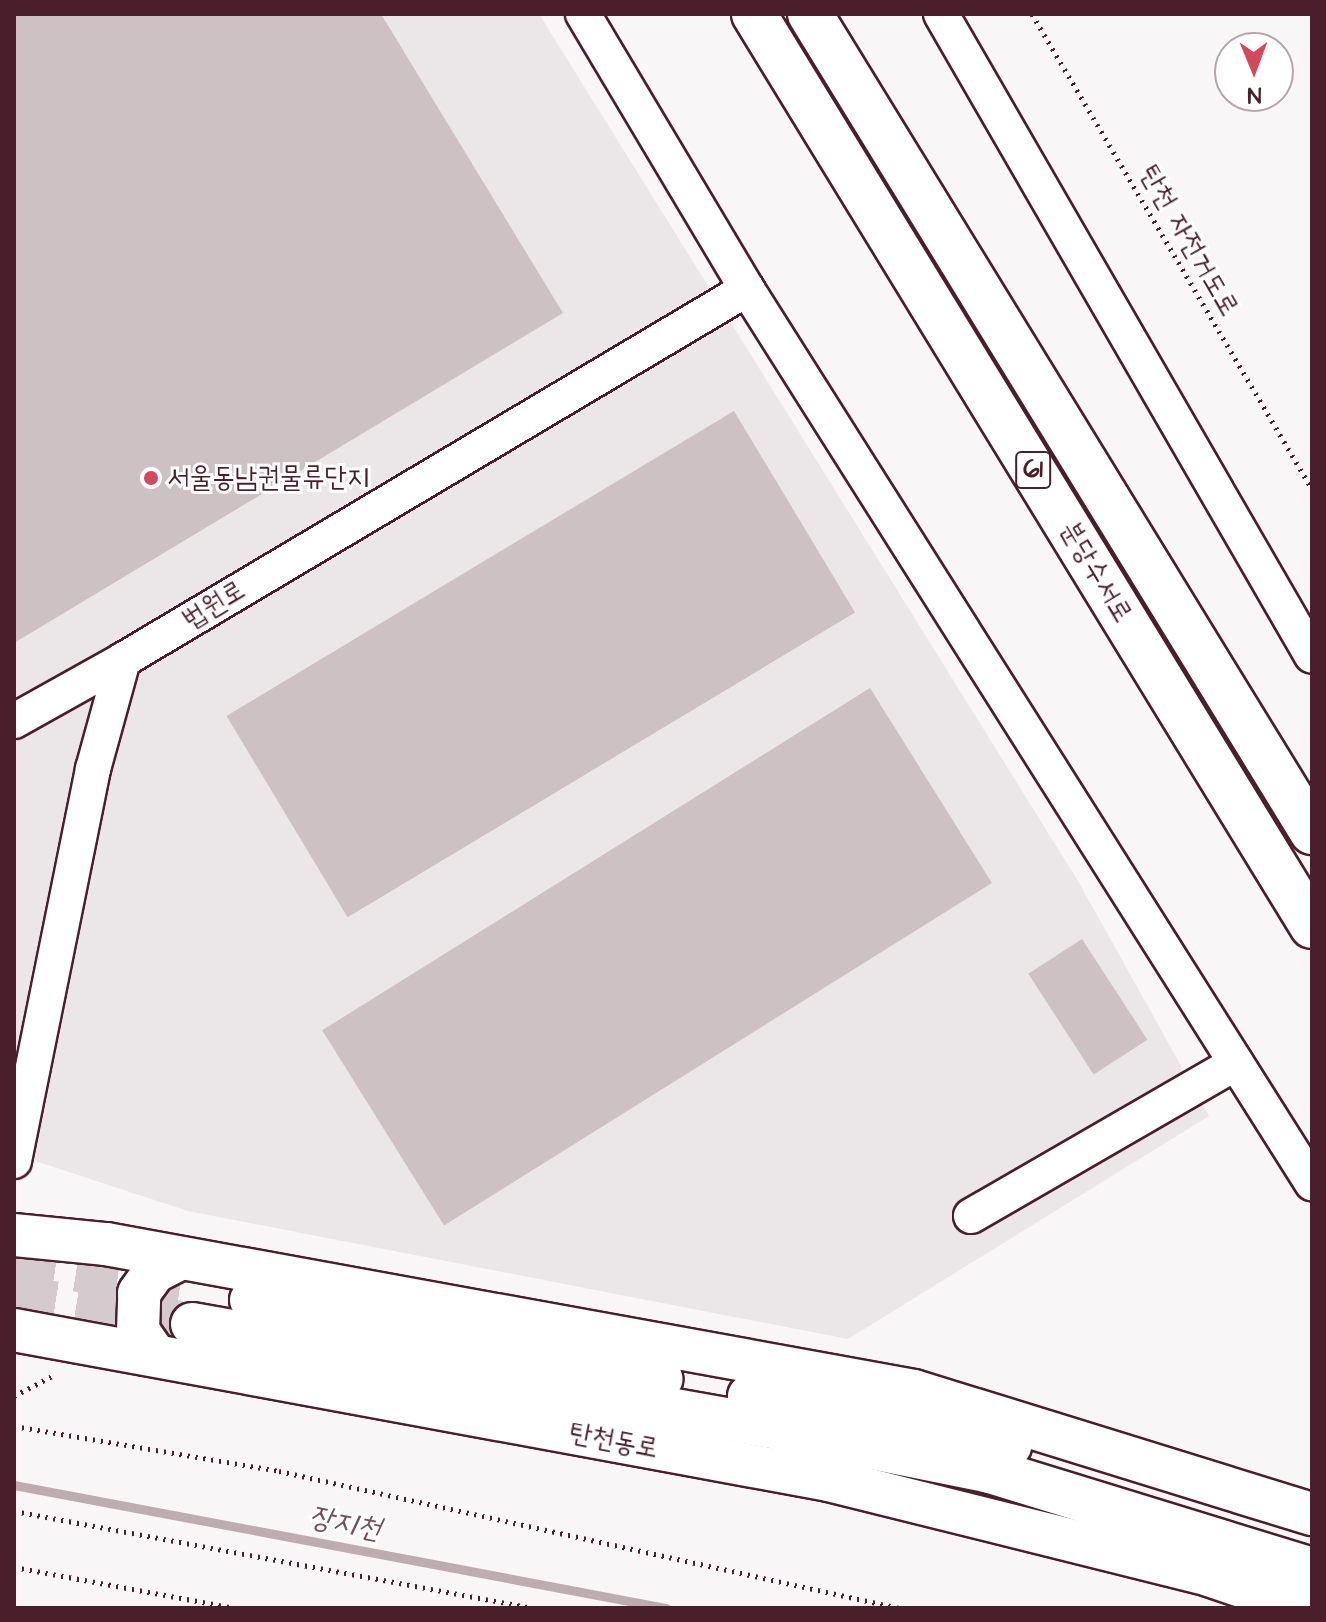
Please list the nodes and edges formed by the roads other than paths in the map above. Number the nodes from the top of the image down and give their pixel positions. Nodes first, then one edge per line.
1 (583, 14) edge
2 (754, 14) edge
3 (810, 14) edge
4 (941, 14) edge
5 (747, 289) junction
6 (1312, 656) edge
7 (123, 660) junction
8 (14, 721) edge
9 (1312, 832) edge
10 (1312, 926) edge
11 (1236, 1063) junction
12 (14, 1161) edge
13 (1312, 1183) edge
14 (971, 1216) dead end
15 (14, 1235) edge
16 (189, 1290) junction
17 (14, 1330) edge
18 (155, 1355) junction
19 (782, 1429) junction
20 (1311, 1513) edge
21 (1312, 1570) edge
22 (1209, 1575) junction
23 (1306, 1608) edge

1 - 5 street
2 - 10 highway, 분당수서로 / 61
3 - 9 highway, 분당수서로 / 61
4 - 6 street
5 - 7 street, 법원로
5 - 11 street
7 - 8 street, 법원로
7 - 12 street
11 - 13 street
11 - 14 street
15 - 16 main road, 탄천동로
16 - 18 main road
16 - 19 main road, 탄천동로
16 - 20 main road, 탄천동로
17 - 18 main road, 탄천동로
18 - 22 main road, 탄천동로
19 - 21 highway
19 - 22 main road, 탄천동로
22 - 23 main road, 탄천동로

